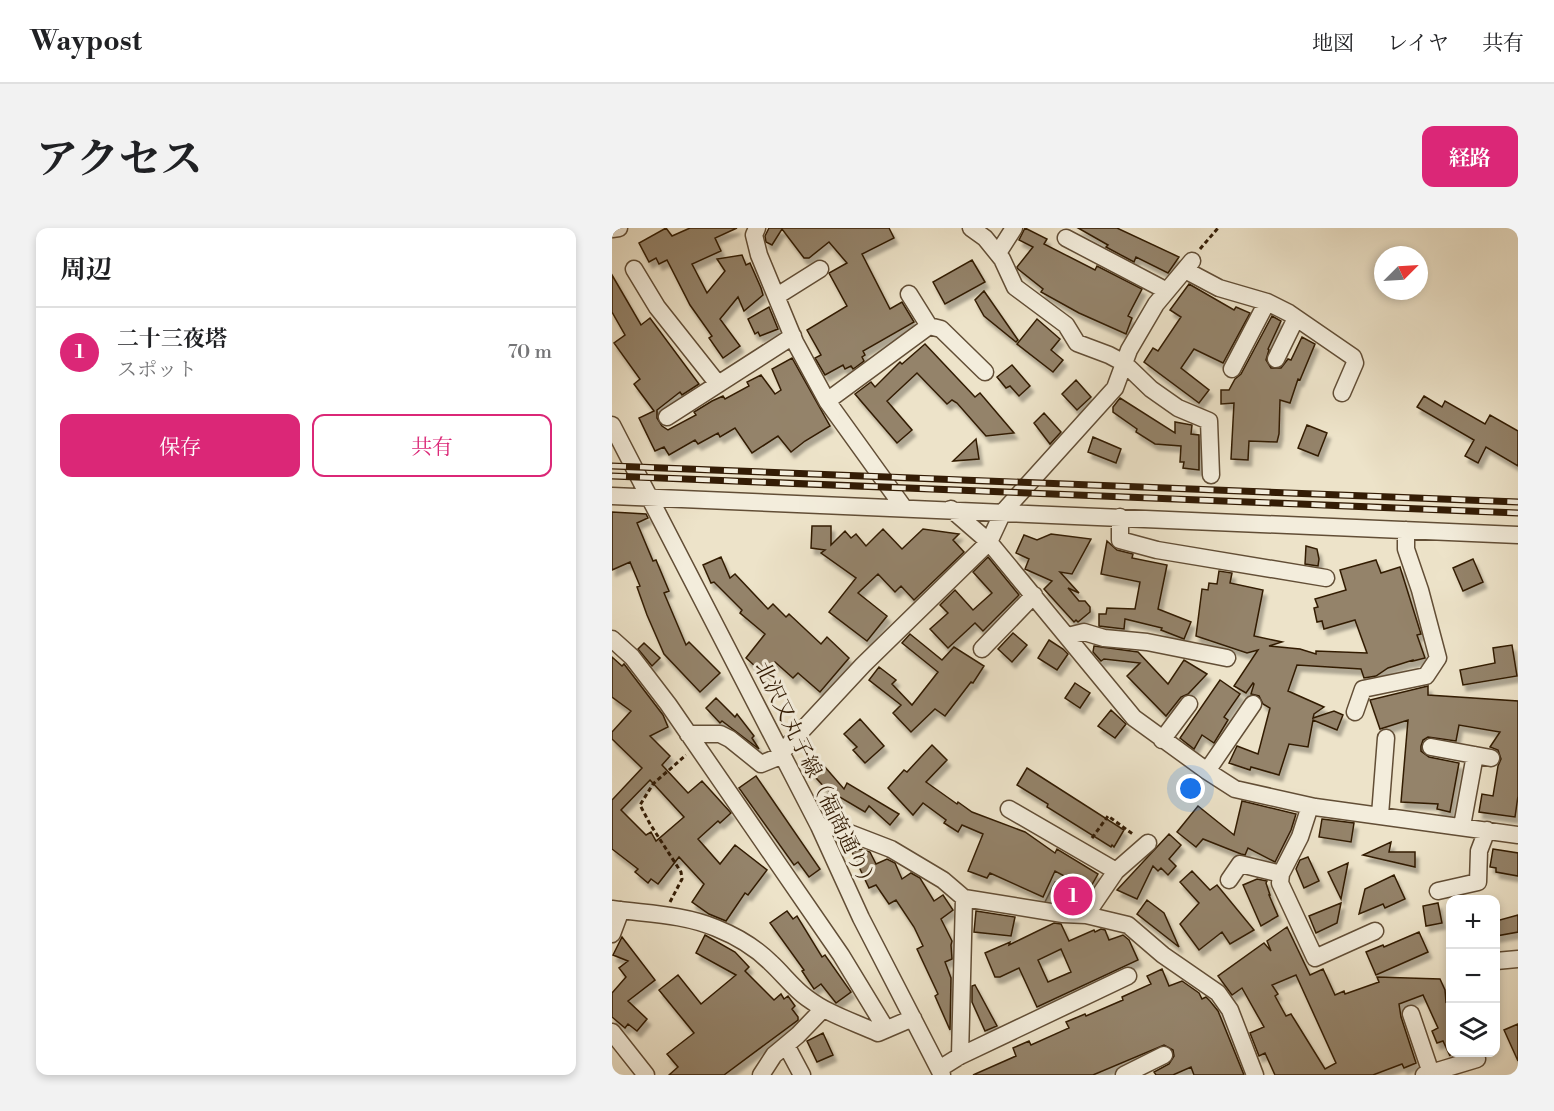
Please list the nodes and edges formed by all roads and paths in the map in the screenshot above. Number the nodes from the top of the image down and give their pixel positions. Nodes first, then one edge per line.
1 (619, 228) edge
2 (757, 228) edge
3 (971, 228) edge
4 (1014, 228) edge
5 (1218, 228) edge
6 (612, 229) edge
7 (1066, 238) dead end
8 (998, 253) junction
9 (1188, 266) junction
10 (634, 269) dead end
11 (820, 269) dead end
12 (1167, 291) junction
13 (909, 294) dead end
14 (777, 296) junction
15 (1267, 302) junction
16 (1296, 318) junction
17 (929, 326) junction
18 (793, 336) junction
19 (1276, 359) dead end
20 (1125, 363) junction
21 (1232, 369) dead end
22 (985, 372) dead end
23 (718, 384) junction
24 (1342, 393) dead end
25 (827, 401) junction
26 (667, 417) dead end
27 (612, 425) edge
28 (1212, 475) dead end
29 (612, 496) edge
30 (649, 497) junction
31 (904, 508) junction
32 (951, 509) junction
33 (1003, 512) junction
34 (1120, 517) junction
35 (1406, 530) junction
36 (1518, 535) edge
37 (989, 542) junction
38 (1326, 578) dead end
39 (1034, 595) junction
40 (1068, 636) junction
41 (612, 639) edge
42 (982, 649) dead end
43 (1227, 658) dead end
44 (1189, 704) dead end
45 (1253, 704) dead end
46 (1355, 712) dead end
47 (1386, 738) dead end
48 (693, 740) junction
49 (1162, 740) junction
50 (1431, 747) dead end
51 (782, 754) junction
52 (1206, 771) junction
53 (1310, 806) junction
54 (1009, 809) dead end
55 (1380, 815) junction
56 (819, 826) junction
57 (1462, 826) junction
58 (1487, 830) junction
59 (1518, 835) edge
60 (1147, 843) joint
61 (1082, 852) junction
62 (1116, 871) junction
63 (1281, 874) junction
64 (1229, 880) dead end
65 (1438, 891) dead end
66 (964, 898) junction
67 (616, 910) edge
68 (664, 914) junction
69 (1086, 915) junction
70 (1375, 931) dead end
71 (612, 934) edge
72 (1518, 959) edge
73 (1500, 961) edge
74 (1128, 976) dead end
75 (823, 1009) junction
76 (1412, 1014) dead end
77 (913, 1018) junction
78 (886, 1029) junction
79 (612, 1032) edge
80 (786, 1045) junction
81 (1164, 1055) dead end
82 (960, 1056) junction
83 (1477, 1059) dead end
84 (940, 1072) edge
85 (1427, 1074) edge
86 (646, 1075) edge
87 (761, 1075) edge
88 (802, 1075) edge
89 (1124, 1075) edge
90 (1255, 1075) edge

1 - 6 street
2 - 14 street
3 - 8 street
4 - 8 street
5 - 9 path
7 - 12 street
8 - 20 street
9 - 12 street
9 - 15 street
10 - 23 street
11 - 14 street
12 - 20 street
13 - 17 street
14 - 18 street
15 - 16 street
15 - 21 street
16 - 19 street
16 - 24 street
17 - 22 street
17 - 25 street
18 - 23 street
18 - 25 street
20 - 28 street
20 - 33 street
23 - 26 street
25 - 31 street
27 - 30 street, 北沢又丸子線（福商通り）
29 - 30 street
30 - 31 street
30 - 51 street, 北沢又丸子線（福商通り）
31 - 32 street
32 - 33 street
32 - 37 street
33 - 34 street
33 - 37 street
34 - 35 street
34 - 38 street
35 - 36 street
35 - 46 street
37 - 39 street
37 - 51 street
39 - 40 street
39 - 42 street
40 - 43 street
40 - 49 street
41 - 48 street
44 - 49 street
45 - 52 street
47 - 55 street
48 - 51 street
48 - 68 path
48 - 78 street
49 - 52 street
50 - 57 street
51 - 56 street, 北沢又丸子線（福商通り）
52 - 53 street
53 - 55 street
53 - 63 street
54 - 61 street
55 - 57 street
56 - 66 street
56 - 77 street, 北沢又丸子線（福商通り）
57 - 58 street
58 - 59 street
58 - 65 street
60 - 61 path
60 - 62 street
61 - 62 street
62 - 69 street
63 - 64 street
63 - 70 street
66 - 69 street
66 - 82 street
67 - 68 street
67 - 71 street
68 - 75 street
69 - 90 street
72 - 73 street
74 - 82 street
75 - 78 street
75 - 80 street
76 - 85 street
77 - 78 street
77 - 84 street, 北沢又丸子線（福商通り）
79 - 86 street
80 - 87 street
80 - 88 street
81 - 89 street
82 - 84 street
83 - 85 street

